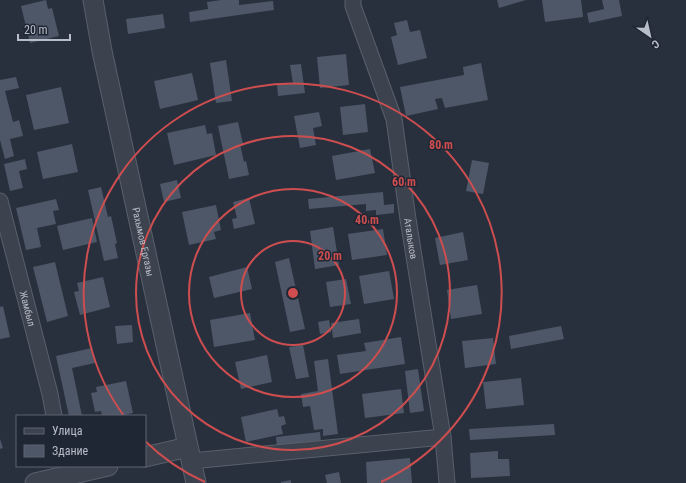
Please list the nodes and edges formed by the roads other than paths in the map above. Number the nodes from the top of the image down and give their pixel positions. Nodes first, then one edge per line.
1 (93, 0) edge
2 (353, 0) edge
3 (0, 201) edge
4 (54, 415) edge
5 (443, 437) junction
6 (190, 454) junction
7 (146, 457) edge
8 (99, 467) edge
9 (63, 471) edge
10 (34, 483) edge
11 (196, 483) edge
12 (447, 483) edge

1 - 6 street, Рахымов Ергазы
2 - 5 street, Аталыков
3 - 4 street, Жамбыл
5 - 6 street
5 - 12 street, Аталыков
6 - 7 street
6 - 11 street, Рахымов Ергазы
8 - 9 street
9 - 10 street

